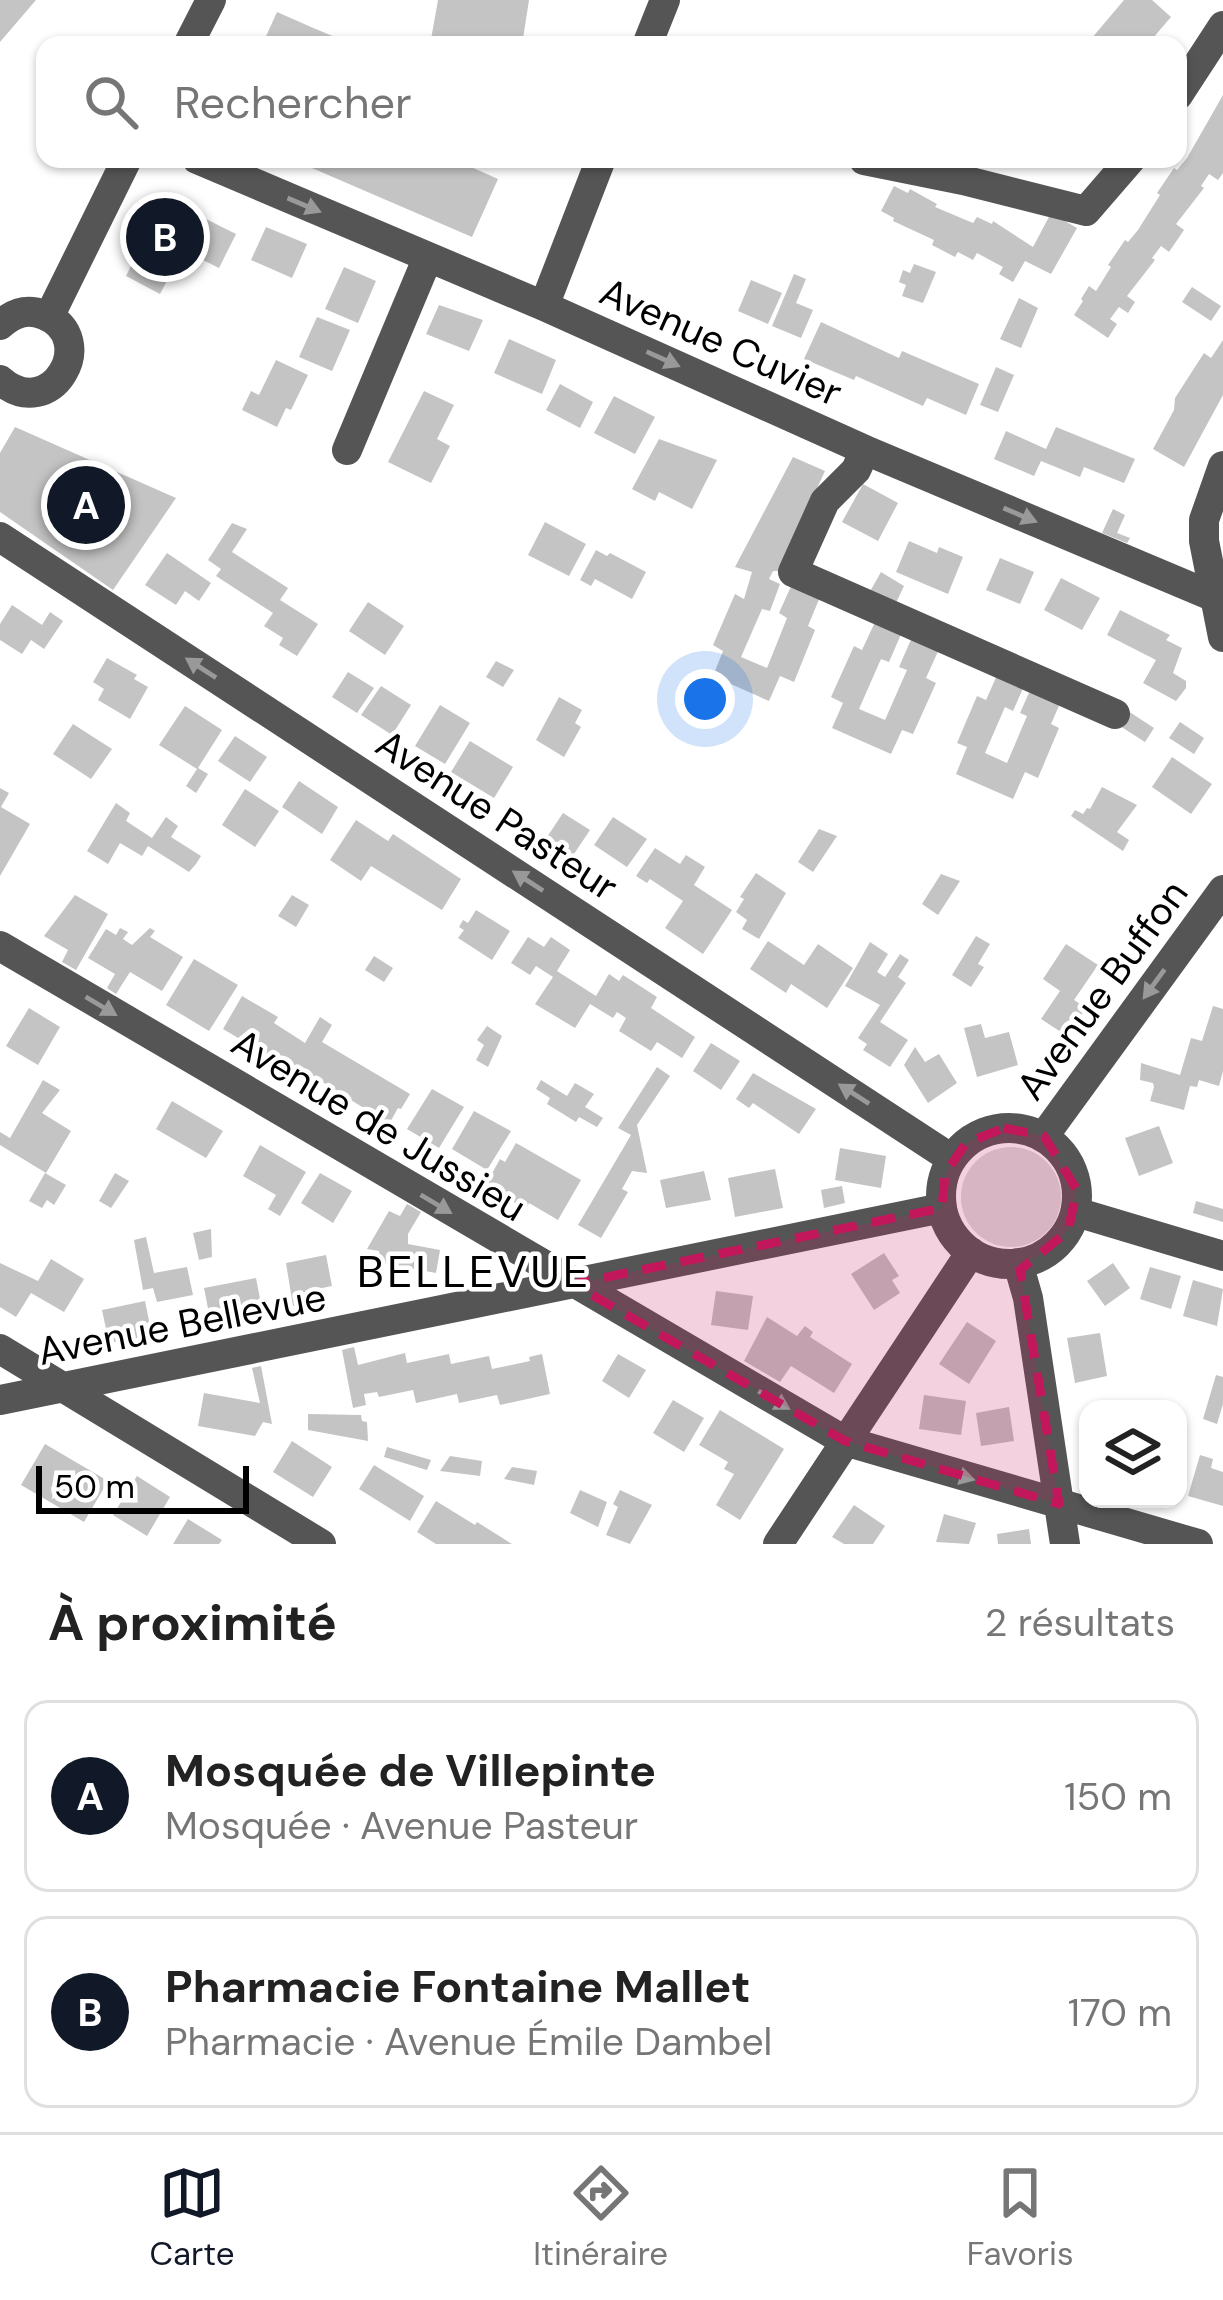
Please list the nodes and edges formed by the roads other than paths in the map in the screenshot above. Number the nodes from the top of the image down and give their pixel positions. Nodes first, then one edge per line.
1 (211, 0) edge
2 (665, 0) edge
3 (1223, 26) edge
4 (193, 36) edge
5 (651, 36) edge
6 (1187, 81) edge
7 (123, 168) edge
8 (218, 168) edge
9 (598, 168) edge
10 (899, 168) edge
11 (1123, 168) edge
12 (428, 257) junction
13 (544, 306) junction
14 (49, 317) junction
15 (0, 325) edge
16 (2, 388) edge
17 (347, 450) dead end
18 (866, 450) junction
19 (1223, 466) edge
20 (0, 537) edge
21 (1213, 596) junction
22 (1223, 637) edge
23 (1115, 714) dead end
24 (1223, 890) edge
25 (0, 946) edge
26 (1043, 1136) junction
27 (952, 1159) junction
28 (942, 1208) junction
29 (1076, 1212) junction
30 (971, 1252) junction
31 (1223, 1256) edge
32 (1018, 1264) junction
33 (573, 1284) junction
34 (0, 1349) edge
35 (62, 1387) junction
36 (0, 1400) edge
37 (845, 1441) junction
38 (1059, 1504) junction
39 (321, 1544) edge
40 (778, 1544) edge
41 (1065, 1544) edge
42 (1198, 1544) edge

1 - 4 street
2 - 5 street
3 - 6 street
7 - 14 street
8 -> 12 street, Avenue Cuvier
9 - 13 street
10 - 11 street
12 - 13 street, Avenue Cuvier
12 - 17 street
13 -> 18 street, Avenue Cuvier
14 - 15 street
14 - 16 street
18 -> 21 street, Avenue Cuvier
18 - 23 street
19 - 21 street
27 -> 20 street, Avenue Pasteur
21 - 22 street
24 -> 26 street, Avenue Buffon
25 -> 33 street, Avenue de Jussieu
26 - 27 street
26 - 29 street
27 - 28 street
28 - 30 street
28 - 33 street, Avenue Bellevue
29 - 31 street
29 - 32 street
30 - 32 street
30 - 37 street
32 - 38 street
33 - 35 street, Avenue Bellevue
33 -> 37 street, Avenue de Jussieu
34 - 35 street
35 - 36 street, Avenue Bellevue
35 - 39 street
37 -> 38 street, Avenue de Jussieu
37 - 40 street
38 - 41 street
38 - 42 street, Avenue de Jussieu

